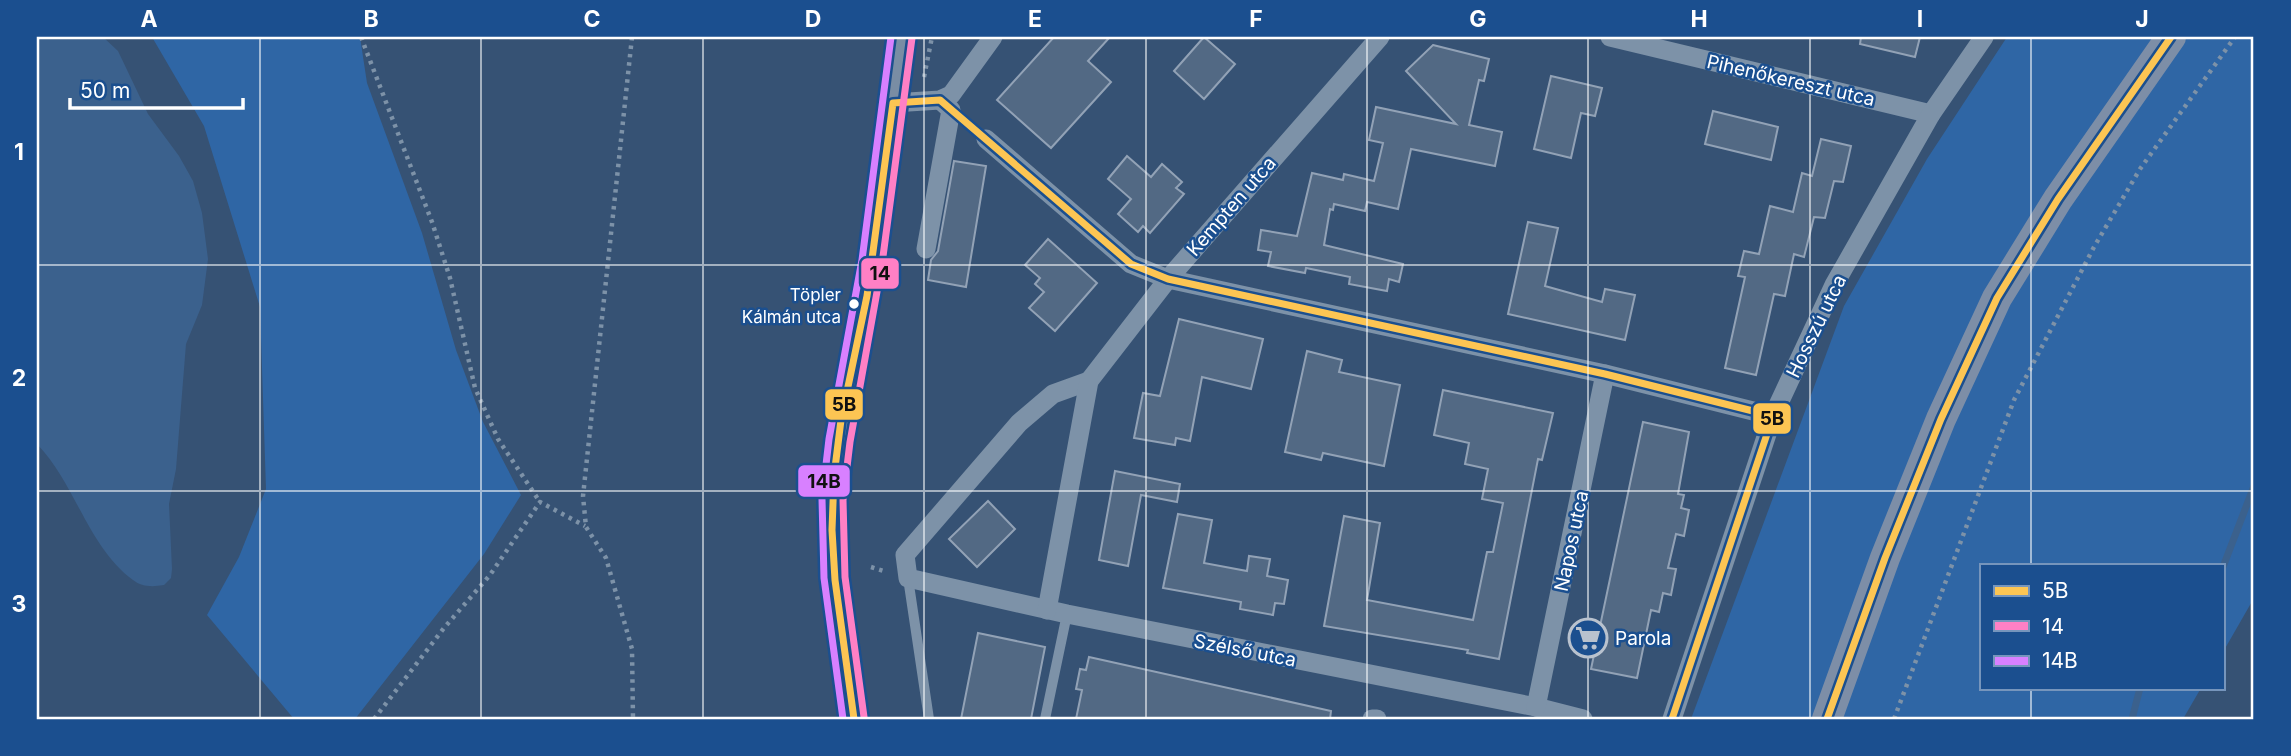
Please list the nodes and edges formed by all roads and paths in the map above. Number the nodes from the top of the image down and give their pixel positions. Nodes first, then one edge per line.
1 (361, 37) edge
2 (632, 37) edge
3 (902, 37) edge
4 (932, 37) edge
5 (993, 37) edge
6 (1381, 37) edge
7 (1610, 37) edge
8 (1984, 37) edge
9 (2171, 37) edge
10 (2235, 37) edge
11 (906, 102) junction
12 (945, 105) junction
13 (1931, 114) junction
14 (986, 139) dead end
15 (926, 249) dead end
16 (1168, 279) junction
17 (1605, 374) junction
18 (1089, 381) junction
19 (1773, 416) junction
20 (540, 502) junction
21 (586, 527) junction
22 (908, 578) junction
23 (1047, 610) junction
24 (1067, 614) junction
25 (1536, 707) junction
26 (374, 719) edge
27 (633, 719) edge
28 (854, 719) edge
29 (929, 719) edge
30 (1045, 719) edge
31 (1583, 719) edge
32 (1672, 719) edge
33 (1827, 719) edge
34 (1894, 719) edge

1 - 20 path
2 - 21 path
3 - 11 main road
4 - 11 path
5 - 12 street
6 - 16 street, Kempten utca
7 - 13 street, Pihenőkereszt utca
8 - 13 street, Hosszú utca
9 - 33 main road
10 - 34 path
11 - 12 street
11 - 28 main road
12 - 15 street
13 - 19 street, Hosszú utca
14 - 16 street
16 - 17 street
16 - 18 street, Kempten utca
17 - 19 street
17 - 25 street, Napos utca
18 - 22 street
18 - 23 street, Kempten utca
19 - 32 street, Hosszú utca
20 - 21 path
20 - 26 path
21 - 27 path
22 - 23 street, Szélső utca
22 - 29 lane
23 - 24 street, Szélső utca
24 - 25 street, Szélső utca
24 - 30 lane
25 - 31 street, Szélső utca

